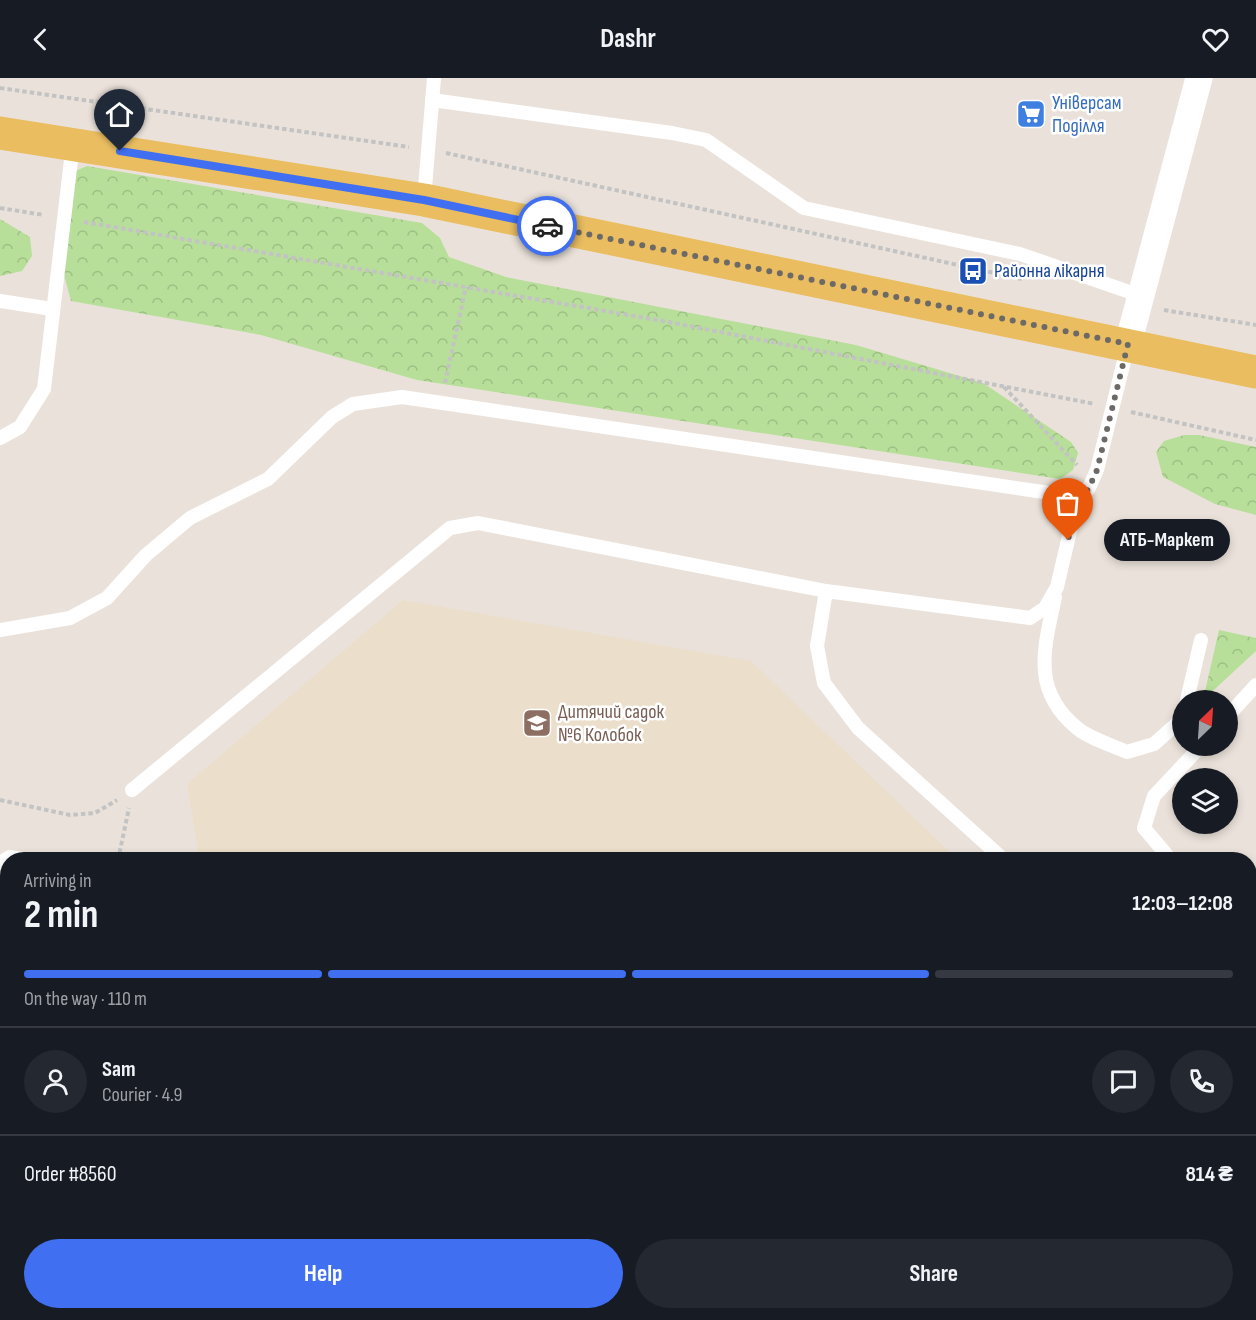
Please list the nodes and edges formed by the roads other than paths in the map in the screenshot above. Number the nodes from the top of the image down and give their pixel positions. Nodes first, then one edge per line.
1 (434, 78) edge
2 (1199, 78) edge
3 (432, 100) junction
4 (0, 133) edge
5 (73, 143) junction
6 (424, 200) junction
7 (0, 301) edge
8 (1140, 301) junction
9 (52, 309) junction
10 (1128, 344) junction
11 (1256, 372) edge
12 (0, 438) edge
13 (1079, 493) junction
14 (1057, 587) junction
15 (826, 591) junction
16 (0, 630) edge
17 (1201, 640) dead end
18 (1256, 686) edge
19 (1189, 690) edge
20 (1238, 705) edge
21 (1172, 728) edge
22 (1192, 756) edge
23 (132, 789) road end
24 (995, 852) edge
25 (1164, 852) edge

1 - 3 lane
2 - 8 street
3 - 6 lane
3 - 8 lane
4 - 5 main road
5 - 6 main road
5 - 9 lane
6 - 10 main road
7 - 9 lane
8 - 10 street
9 - 12 lane
10 - 11 main road
10 - 13 lane
13 - 14 lane
13 - 16 lane
14 - 15 lane
14 - 21 lane
15 - 23 lane
15 - 24 lane
17 - 19 lane
18 - 20 lane
22 - 25 lane

